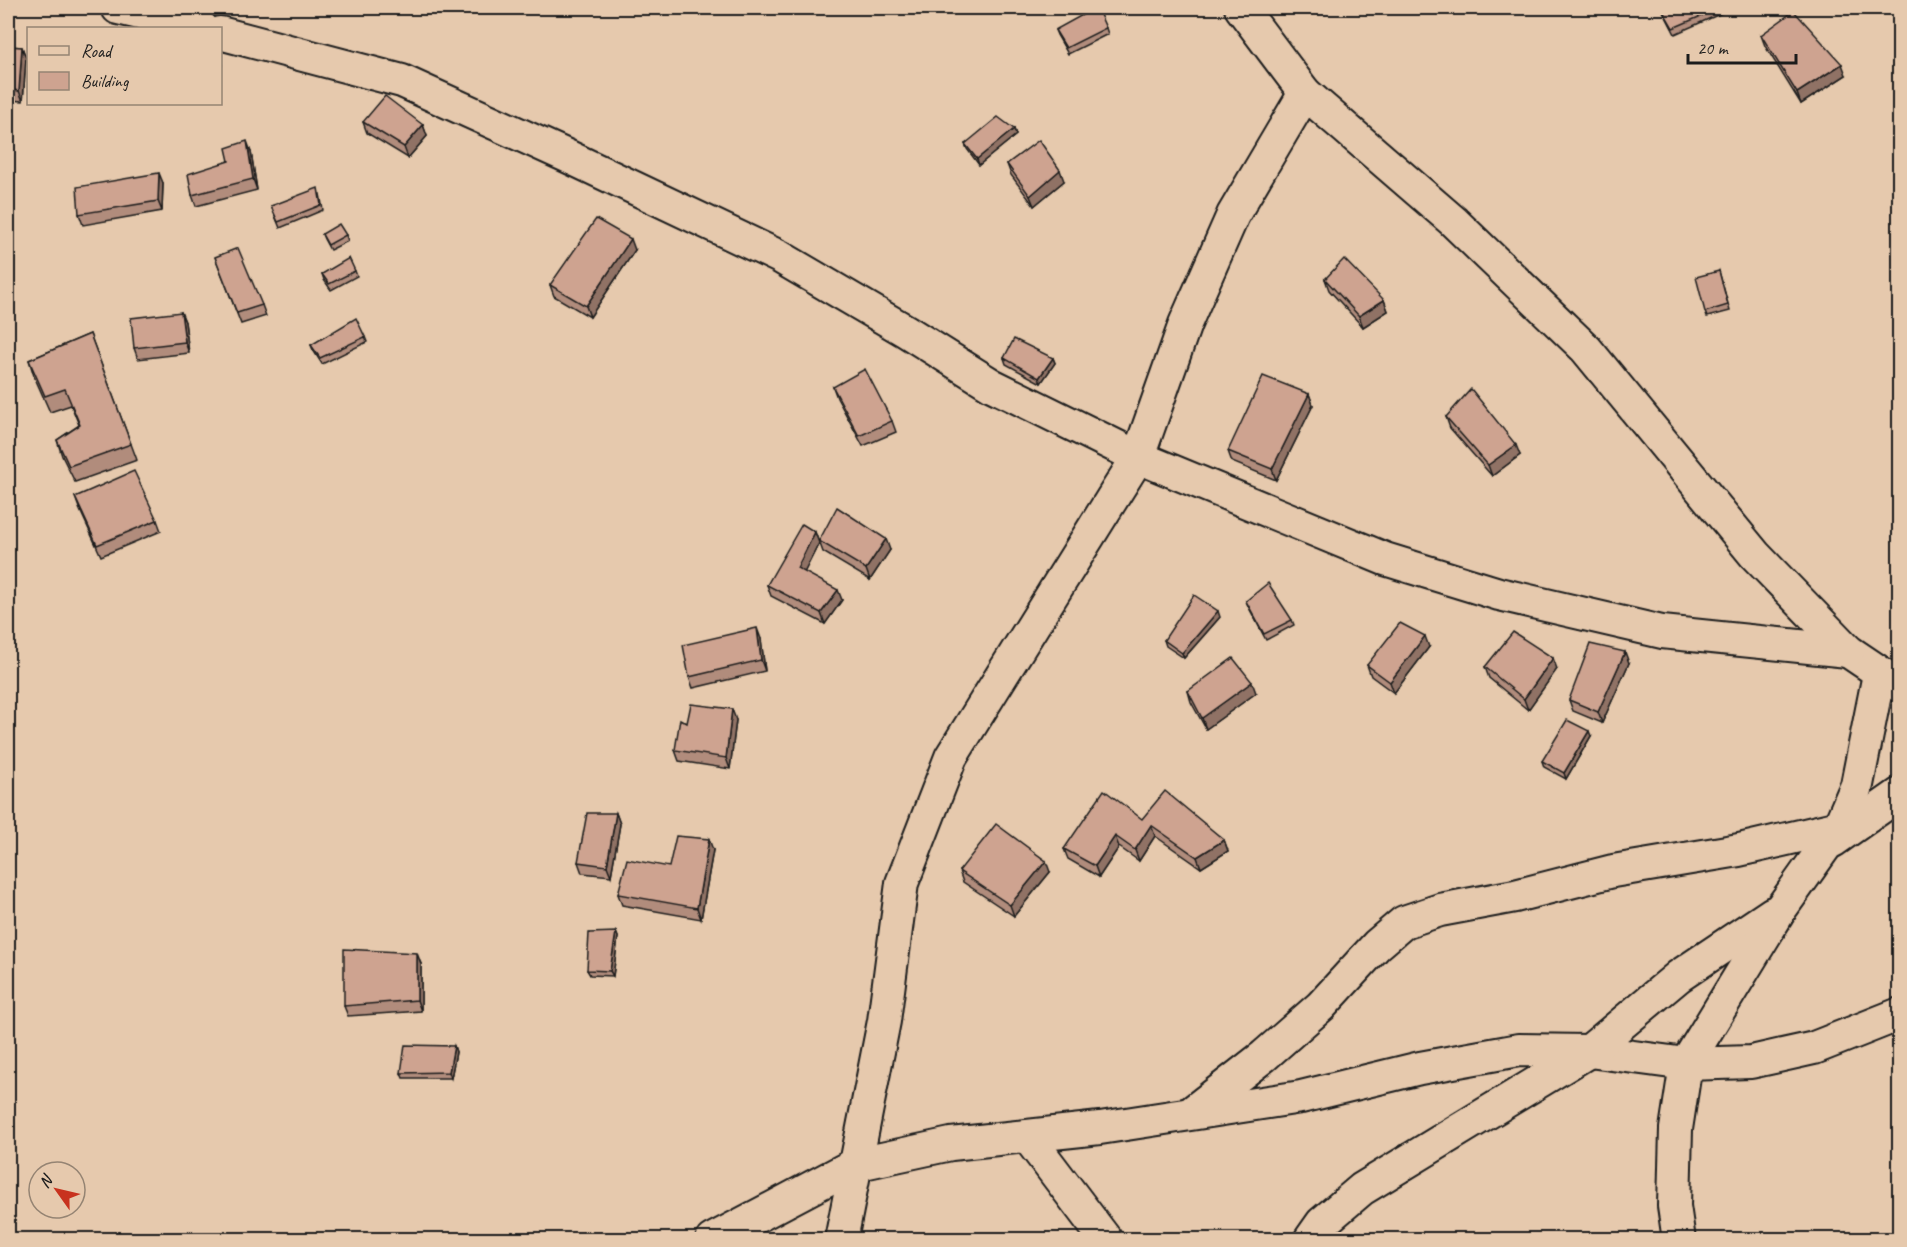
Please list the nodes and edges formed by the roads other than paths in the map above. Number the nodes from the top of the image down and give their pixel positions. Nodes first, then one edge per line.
1 (118, 8) edge
2 (1241, 8) edge
3 (198, 27) edge
4 (222, 34) edge
5 (1305, 93) junction
6 (1138, 457) junction
7 (1848, 651) junction
8 (1889, 680) edge
9 (1899, 794) edge
10 (1833, 836) junction
11 (1782, 907) junction
12 (1899, 1014) edge
13 (1589, 1051) junction
14 (1686, 1064) junction
15 (1188, 1115) junction
16 (1028, 1137) junction
17 (854, 1165) junction
18 (712, 1239) edge
19 (841, 1239) edge
20 (1106, 1239) edge
21 (1310, 1239) edge
22 (1679, 1239) edge

1 - 3 street
2 - 5 street
4 - 6 street
5 - 6 street
5 - 7 street
6 - 7 street
6 - 17 street
7 - 8 street
8 - 10 street
9 - 10 street
10 - 11 street
10 - 15 street
11 - 13 street
11 - 14 street
12 - 14 street
13 - 14 street
13 - 15 street
13 - 21 street
14 - 22 street
15 - 16 street
16 - 17 street
16 - 20 street
17 - 18 street
17 - 19 street

